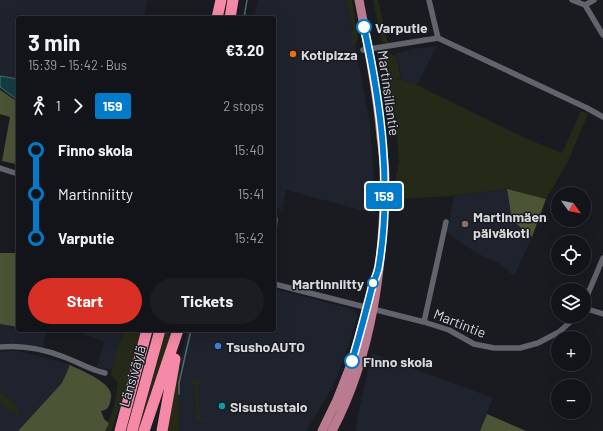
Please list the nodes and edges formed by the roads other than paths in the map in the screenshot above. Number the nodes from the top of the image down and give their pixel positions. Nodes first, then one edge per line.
1 (221, 0) edge
2 (233, 0) edge
3 (354, 0) edge
4 (359, 0) edge
5 (429, 0) edge
6 (572, 0) edge
7 (594, 0) edge
8 (585, 5) junction
9 (217, 16) edge
10 (230, 16) edge
11 (603, 35) edge
12 (438, 38) junction
13 (366, 49) junction
14 (603, 117) edge
15 (0, 168) edge
16 (16, 173) edge
17 (446, 222) dead end
18 (603, 258) edge
19 (276, 284) edge
20 (591, 286) edge
21 (370, 308) junction
22 (591, 310) edge
23 (603, 314) edge
24 (424, 322) junction
25 (569, 323) edge
26 (159, 332) edge
27 (178, 332) edge
28 (179, 332) edge
29 (147, 333) edge
30 (0, 347) edge
31 (105, 373) dead end
32 (113, 431) edge
33 (120, 431) edge
34 (132, 431) edge
35 (144, 431) edge
36 (162, 431) edge
37 (322, 431) edge
38 (332, 431) edge

1 - 9 highway
2 - 10 highway
3 - 13 main road, Martinsillantie
4 - 13 main road, Martinsillantie
5 - 12 street
6 - 8 street
7 - 8 street
8 - 11 street
12 - 13 street
12 - 14 street
13 - 21 main road, Martinsillantie
15 - 16 street
17 - 24 street
18 - 20 street
19 - 21 street, Martintie
21 - 24 street, Martintie
21 - 37 main road, Martinsillantie
21 - 38 main road, Martinsillantie
22 - 23 street
24 - 25 street, Martintie
26 - 34 highway, Länsiväylä
27 - 35 highway
28 - 36 highway
29 - 32 highway
29 - 33 highway, Länsiväylä
30 - 31 street

